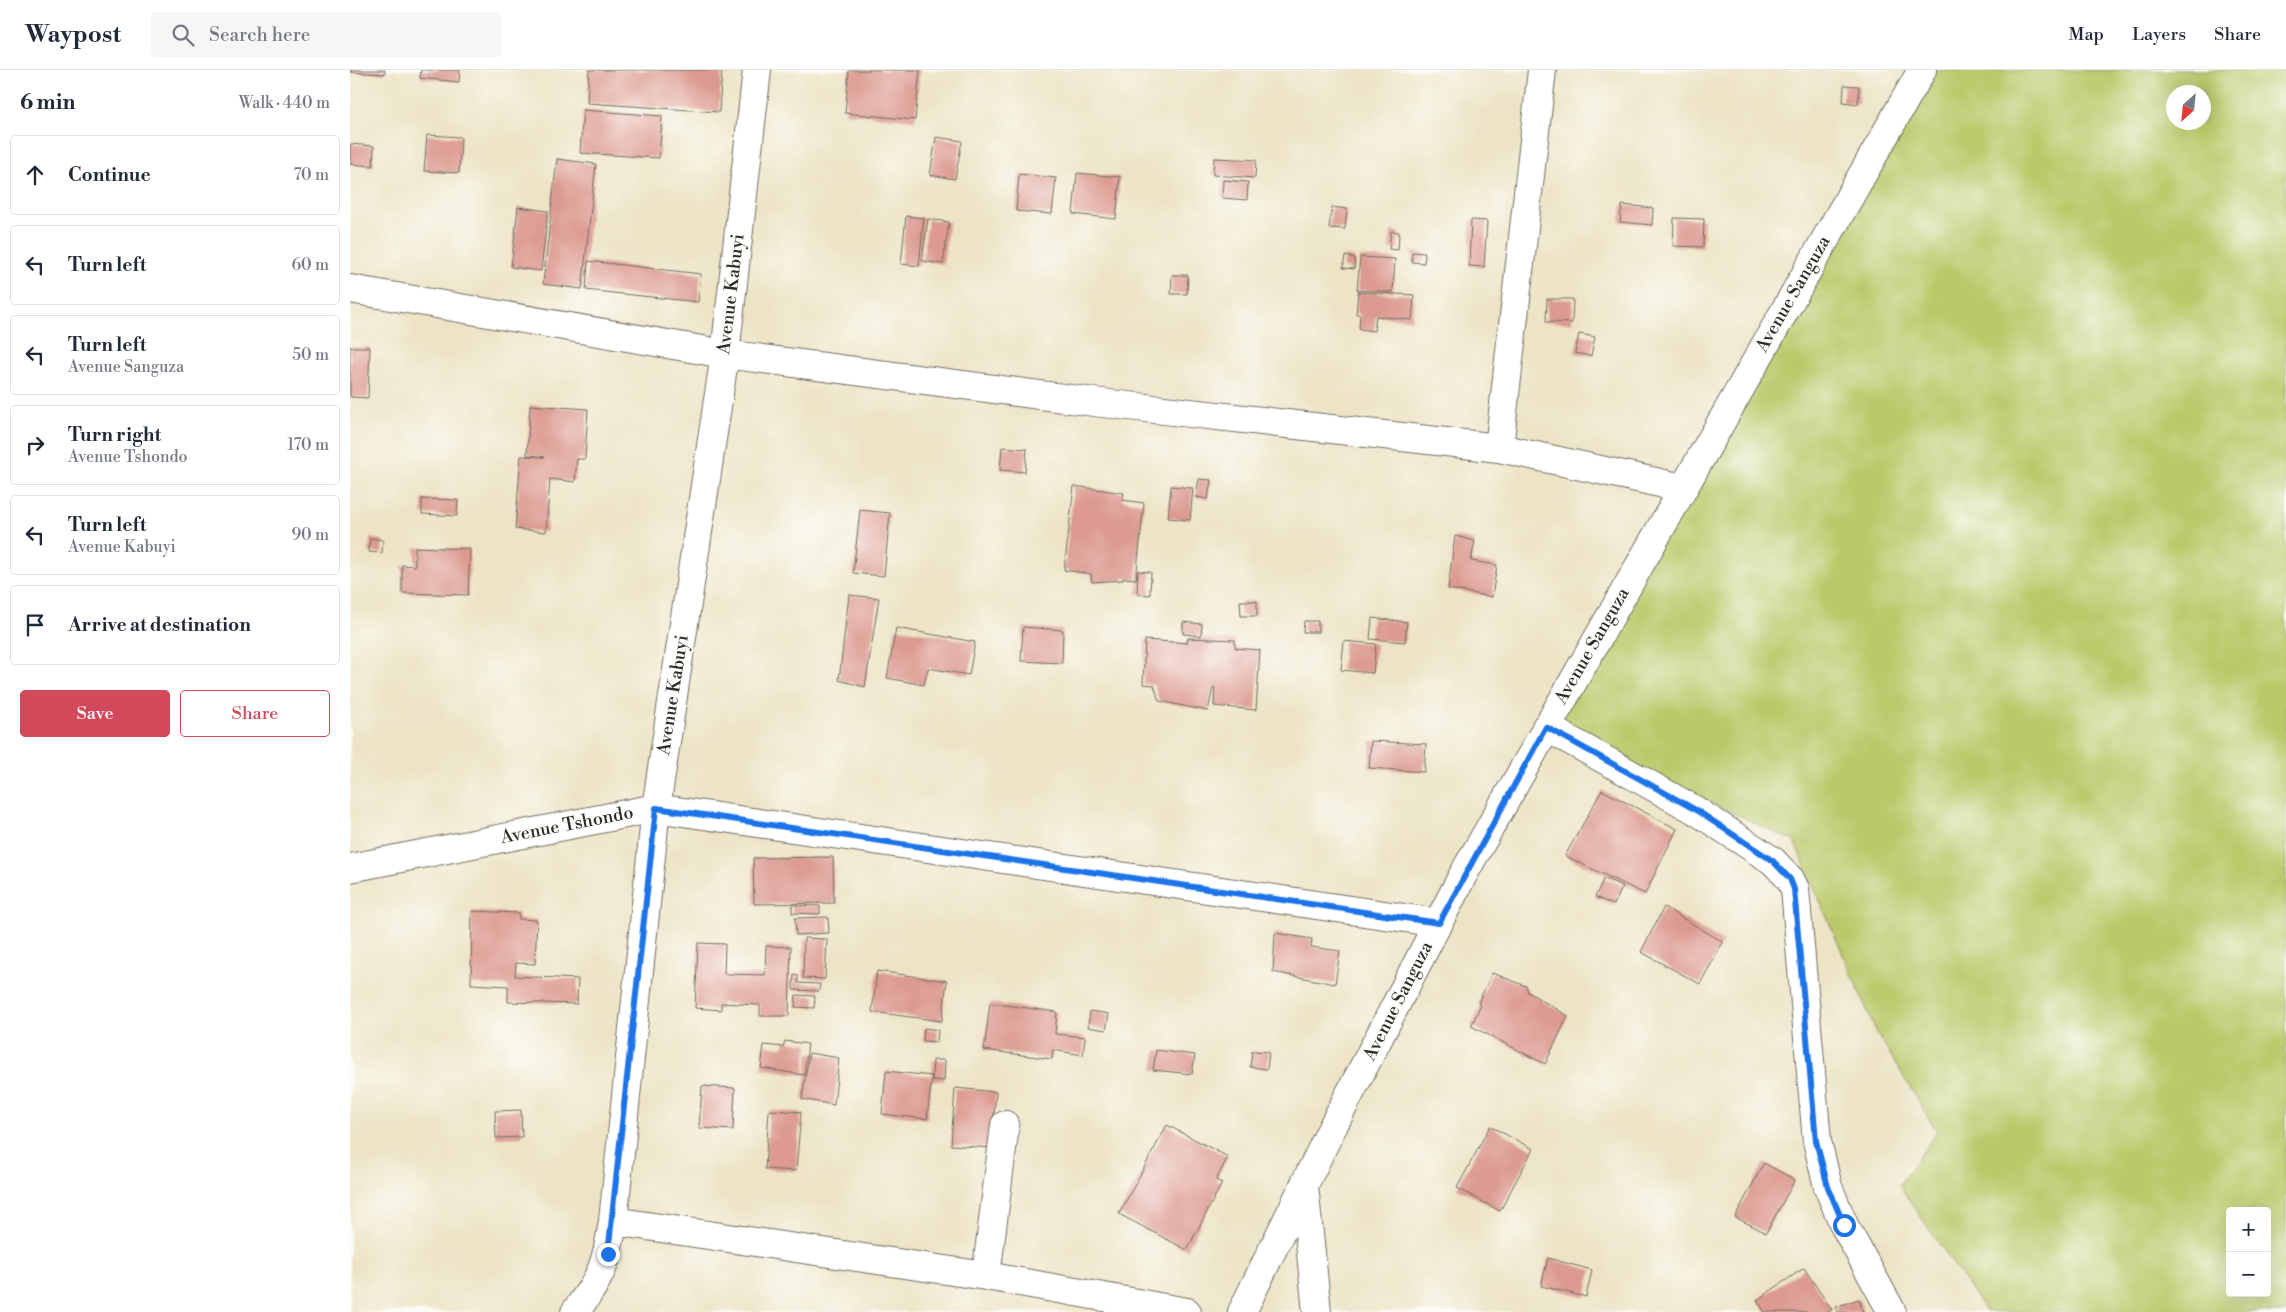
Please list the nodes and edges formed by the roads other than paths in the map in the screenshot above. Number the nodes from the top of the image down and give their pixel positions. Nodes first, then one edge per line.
1 (756, 70) edge
2 (1542, 70) edge
3 (1922, 70) edge
4 (350, 289) edge
5 (724, 354) junction
6 (1500, 448) junction
7 (1682, 488) junction
8 (1546, 727) junction
9 (656, 808) junction
10 (350, 868) edge
11 (1439, 923) junction
12 (1005, 1125) dead end
13 (1304, 1186) junction
14 (613, 1221) junction
15 (986, 1276) junction
16 (575, 1312) edge
17 (1187, 1312) edge
18 (1242, 1312) edge
19 (1317, 1312) edge
20 (1892, 1312) edge

1 - 5 street, Avenue Kabuyi
2 - 6 street
3 - 7 street, Avenue Sanguza
4 - 5 street
5 - 6 street
5 - 9 street, Avenue Kabuyi
6 - 7 street
7 - 8 street, Avenue Sanguza
8 - 11 street, Avenue Sanguza
8 - 20 street
9 - 10 street, Avenue Tshondo
9 - 11 street, Avenue Tshondo
9 - 14 street, Avenue Kabuyi
11 - 13 street, Avenue Sanguza
12 - 15 street
13 - 18 street, Avenue Sanguza
13 - 19 street
14 - 15 street
14 - 16 street, Avenue Kabuyi
15 - 17 street

